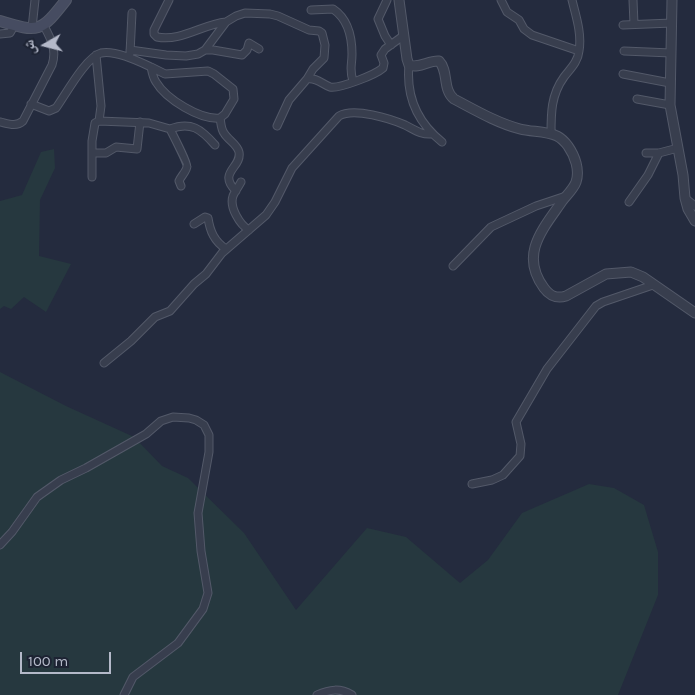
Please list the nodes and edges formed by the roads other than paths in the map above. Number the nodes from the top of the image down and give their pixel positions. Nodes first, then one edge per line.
1 (35, 0) edge
2 (66, 0) edge
3 (169, 0) edge
4 (387, 0) edge
5 (501, 0) edge
6 (572, 0) edge
7 (633, 0) edge
8 (672, 0) edge
9 (400, 2) edge
10 (311, 10) dead end
11 (132, 13) dead end
12 (0, 21) edge
13 (226, 22) junction
14 (672, 23) junction
15 (634, 24) junction
16 (14, 26) junction
17 (44, 26) junction
18 (623, 26) dead end
19 (32, 28) junction
20 (0, 34) edge
21 (404, 36) junction
22 (392, 45) junction
23 (259, 49) dead end
24 (130, 50) junction
25 (205, 50) junction
26 (580, 51) junction
27 (624, 52) dead end
28 (671, 53) junction
29 (96, 55) junction
30 (129, 58) junction
31 (409, 65) junction
32 (151, 67) junction
33 (623, 74) dead end
34 (307, 79) junction
35 (353, 81) junction
36 (670, 83) junction
37 (637, 99) dead end
38 (31, 104) junction
39 (670, 105) junction
40 (196, 113) junction
41 (220, 118) junction
42 (99, 121) junction
43 (140, 122) junction
44 (0, 123) edge
45 (190, 125) junction
46 (276, 126) dead end
47 (170, 128) junction
48 (432, 134) junction
49 (551, 134) junction
50 (442, 142) dead end
51 (215, 145) dead end
52 (678, 148) junction
53 (659, 152) junction
54 (93, 153) junction
55 (646, 153) dead end
56 (92, 177) dead end
57 (241, 182) dead end
58 (181, 186) dead end
59 (236, 190) junction
60 (566, 196) junction
61 (685, 198) junction
62 (629, 202) dead end
63 (695, 206) edge
64 (695, 221) edge
65 (194, 224) dead end
66 (249, 230) junction
67 (226, 249) junction
68 (453, 266) dead end
69 (653, 285) junction
70 (695, 313) edge
71 (104, 363) dead end
72 (472, 484) dead end
73 (0, 545) edge
74 (124, 695) edge
75 (317, 695) edge
76 (352, 695) edge

1 - 19 street
2 - 17 main road
3 - 13 street
4 - 22 street
5 - 26 street
6 - 26 street
7 - 15 street
8 - 14 street
9 - 21 street
10 - 35 street
11 - 24 street
12 - 16 main road
13 - 25 street
13 - 34 street
14 - 15 street
14 - 28 street
15 - 18 street
16 - 19 main road
16 - 20 street
17 - 19 main road
17 - 38 street
21 - 22 street
21 - 31 street
22 - 35 street
23 - 25 street
24 - 25 street
24 - 30 street
26 - 49 street
27 - 28 street
28 - 36 street
29 - 30 street
29 - 38 street
29 - 42 street
30 - 32 street
31 - 48 street
31 - 49 street
32 - 40 street
32 - 41 street
33 - 36 street
34 - 35 street
34 - 46 street
36 - 39 street
37 - 39 street
38 - 44 street
39 - 52 street
40 - 41 street
40 - 45 street
41 - 59 street
42 - 43 street
42 - 54 street
43 - 47 street
43 - 54 street
45 - 47 street
45 - 51 street
47 - 58 street
48 - 50 street
48 - 66 street
49 - 60 street
52 - 53 street
52 - 61 street
53 - 55 street
53 - 62 street
54 - 56 street
57 - 59 street
59 - 66 street
60 - 68 street
60 - 69 street
61 - 63 street
61 - 64 street
65 - 67 street
66 - 67 street
67 - 71 street
69 - 70 street
69 - 72 street
73 - 74 street
75 - 76 street

